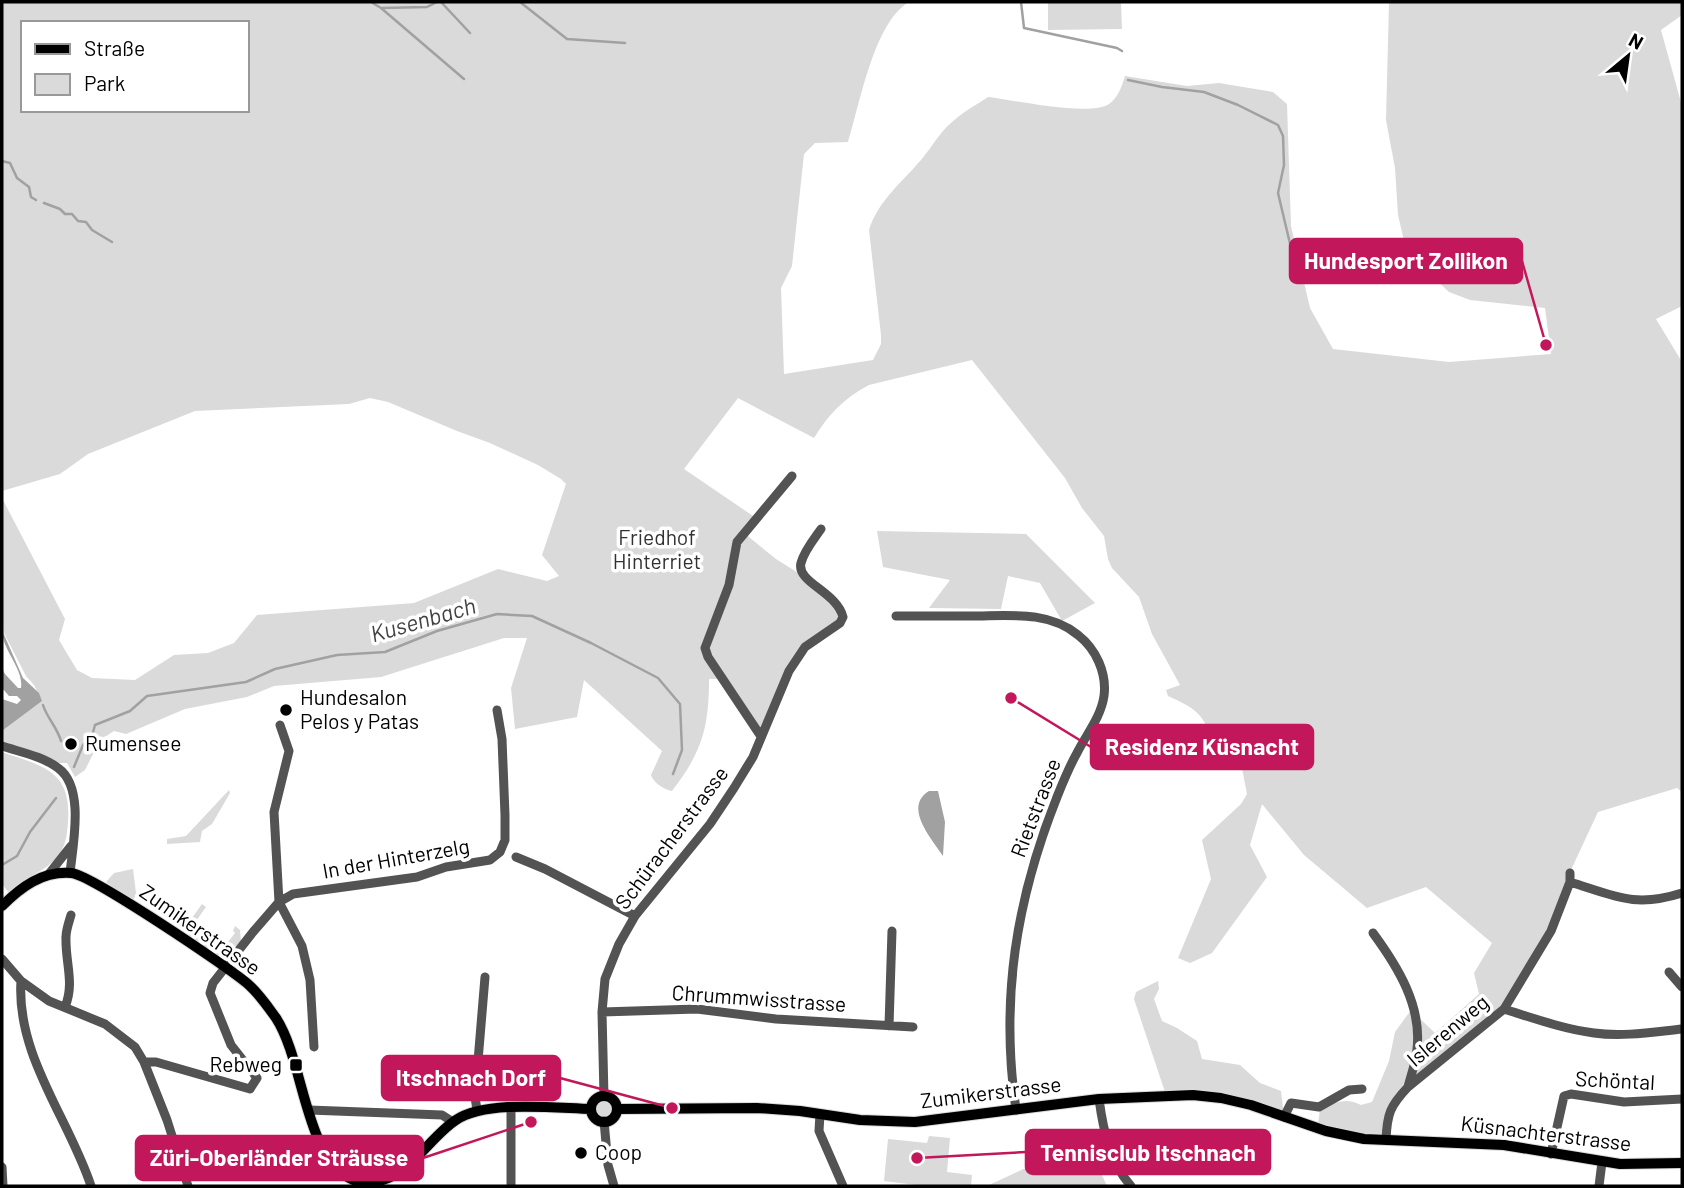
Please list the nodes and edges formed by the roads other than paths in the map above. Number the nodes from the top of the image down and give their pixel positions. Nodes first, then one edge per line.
1 (792, 476) dead end
2 (821, 529) dead end
3 (896, 616) dead end
4 (497, 710) dead end
5 (280, 725) dead end
6 (760, 735) junction
7 (2, 746) edge
8 (73, 841) junction
9 (516, 857) dead end
10 (70, 873) junction
11 (48, 875) junction
12 (1682, 893) edge
13 (279, 902) junction
14 (2, 906) edge
15 (71, 915) dead end
16 (635, 916) junction
17 (892, 931) dead end
18 (1373, 933) dead end
19 (2, 959) edge
20 (225, 967) junction
21 (1669, 972) dead end
22 (485, 977) dead end
23 (21, 981) junction
24 (1682, 987) edge
25 (65, 1007) junction
26 (1504, 1009) junction
27 (602, 1012) junction
28 (889, 1026) junction
29 (913, 1027) dead end
30 (1682, 1030) edge
31 (314, 1047) dead end
32 (144, 1062) junction
33 (1408, 1087) junction
34 (1362, 1089) dead end
35 (604, 1096) junction
36 (1099, 1099) junction
37 (1682, 1100) edge
38 (511, 1108) junction
39 (591, 1108) junction
40 (617, 1109) junction
41 (309, 1110) junction
42 (477, 1110) junction
43 (1016, 1110) junction
44 (820, 1114) junction
45 (1284, 1117) junction
46 (604, 1121) junction
47 (453, 1122) junction
48 (1364, 1139) joint
49 (1386, 1140) junction
50 (1551, 1154) junction
51 (1602, 1162) junction
52 (1682, 1163) edge
53 (2, 1167) edge
54 (2, 1186) edge
55 (91, 1186) edge
56 (188, 1186) edge
57 (511, 1186) edge
58 (614, 1186) edge
59 (843, 1186) edge
60 (1131, 1186) edge
61 (1600, 1186) edge

1 - 6 street
2 - 6 street, Schüracherstrasse
3 - 43 street, Rietstrasse
4 - 13 street, In der Hinterzelg
5 - 13 street
6 - 16 street, Schüracherstrasse
7 - 8 street
8 - 10 street
8 - 11 street
9 - 16 street
10 - 11 main road
10 - 20 main road, Zumikerstrasse
11 - 14 main road
12 - 26 street, Islerenweg
13 - 20 street
13 - 31 street
15 - 25 street
16 - 27 street, Schüracherstrasse
17 - 28 street
18 - 33 street
19 - 23 street
20 - 32 street
20 - 41 main road, Zumikerstrasse
21 - 24 street
22 - 42 street
23 - 25 street
23 - 55 street
25 - 32 street
26 - 30 street
26 - 33 street, Islerenweg
27 - 28 street, Chrummwisstrasse
27 - 35 street, Schüracherstrasse
28 - 29 street, Chrummwisstrasse
32 - 56 street
33 - 49 street, Islerenweg
34 - 45 street
35 - 39 main road
35 - 40 main road
36 - 43 main road, Zumikerstrasse
36 - 45 main road, Zumikerstrasse
36 - 60 street
37 - 50 street, Schöntal
38 - 39 main road, Zumikerstrasse
38 - 42 main road, Zumikerstrasse
38 - 57 street
39 - 46 main road
40 - 44 main road, Zumikerstrasse
40 - 46 main road
41 - 47 street
41 - 47 main road, Zumikerstrasse
42 - 47 main road, Zumikerstrasse
43 - 44 main road, Zumikerstrasse
44 - 59 street
45 - 48 main road, Zumikerstrasse
46 - 58 street
48 - 49 main road, Küsnachterstrasse
49 - 50 main road, Küsnachterstrasse
50 - 51 main road, Küsnachterstrasse
51 - 52 main road, Küsnachterstrasse
51 - 61 street
53 - 54 street

